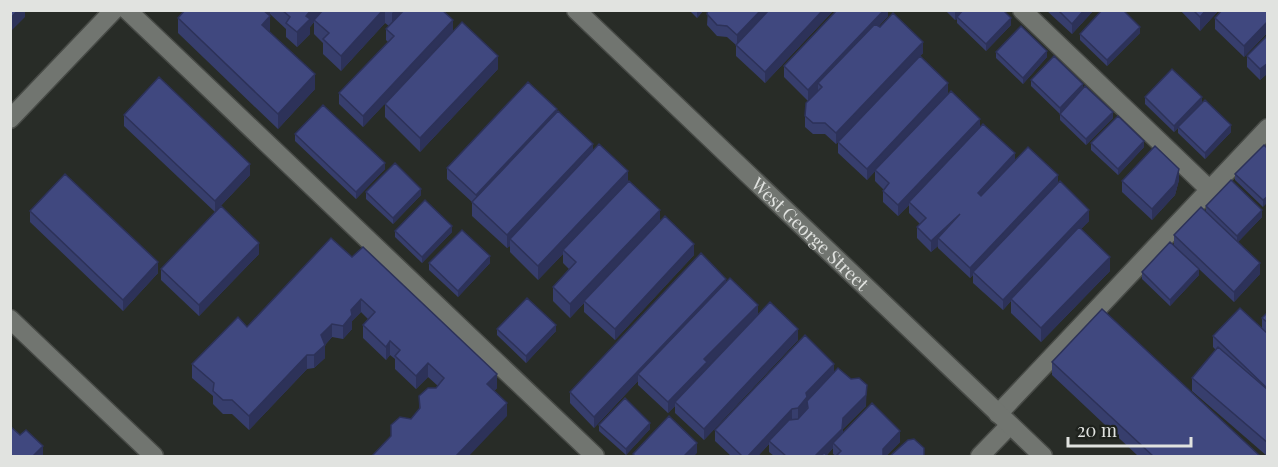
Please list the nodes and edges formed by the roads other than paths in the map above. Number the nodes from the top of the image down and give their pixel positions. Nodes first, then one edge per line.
1 (114, 10) edge
2 (127, 10) edge
3 (576, 10) edge
4 (1022, 10) edge
5 (10, 119) edge
6 (1268, 128) edge
7 (1209, 189) junction
8 (10, 319) edge
9 (1004, 420) junction
10 (154, 456) edge
11 (595, 456) edge
12 (980, 456) edge
13 (1043, 456) edge

1 - 5 street
2 - 11 street
3 - 9 street, West George Street
4 - 7 street
6 - 7 street
7 - 9 street
8 - 10 street
9 - 12 street
9 - 13 street, West George Street

